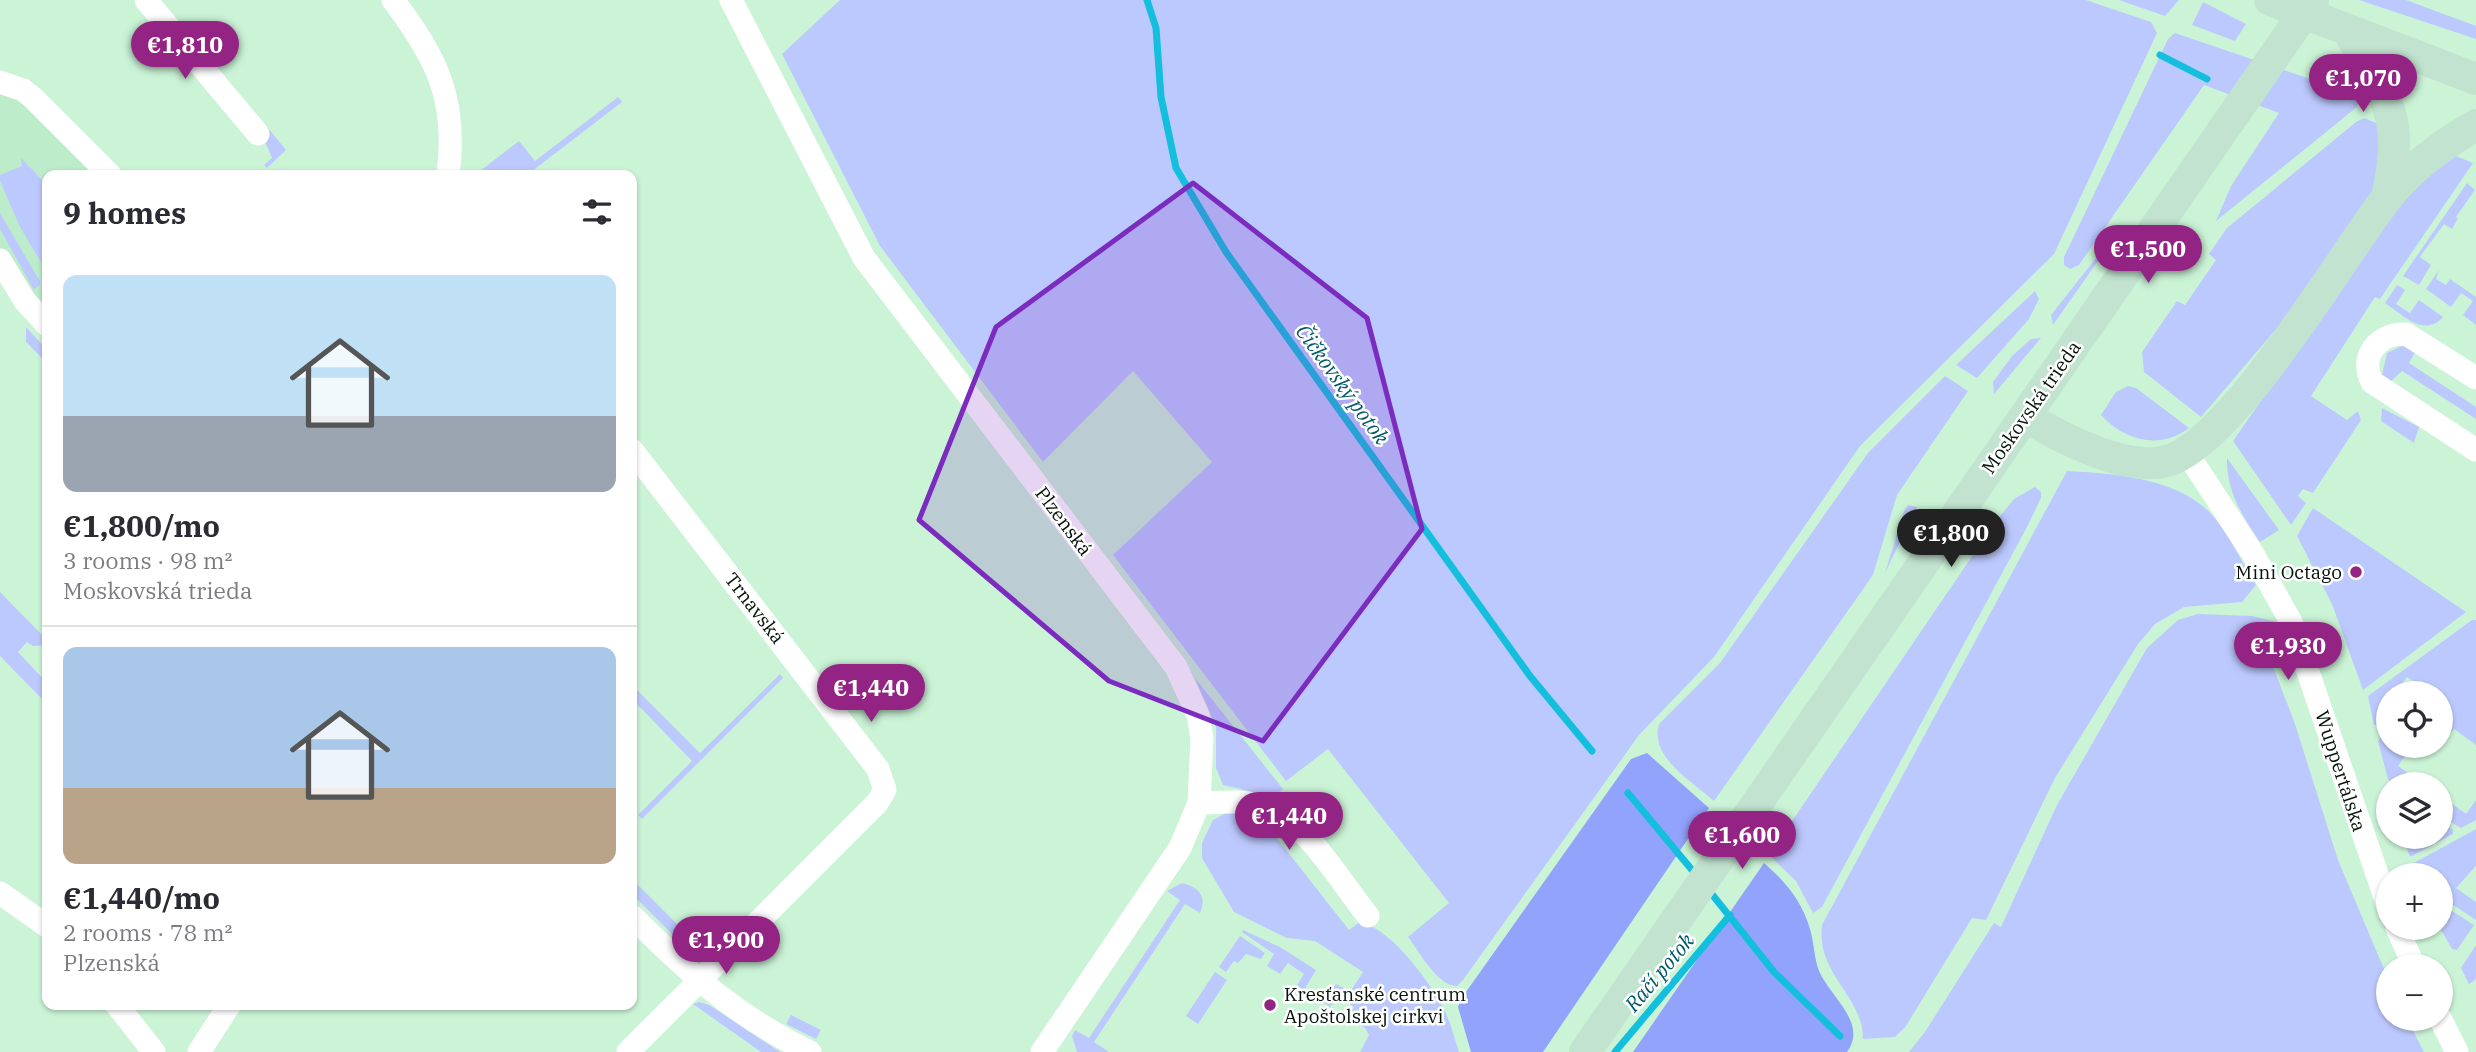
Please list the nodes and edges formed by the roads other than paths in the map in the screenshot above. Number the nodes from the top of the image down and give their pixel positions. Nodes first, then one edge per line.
1 (146, 0) edge
2 (393, 0) edge
3 (731, 0) edge
4 (2270, 0) edge
5 (2313, 0) edge
6 (2349, 32) junction
7 (2476, 79) edge
8 (0, 82) edge
9 (2476, 125) edge
10 (258, 134) dead end
11 (105, 170) edge
12 (448, 170) edge
13 (2387, 197) junction
14 (2, 270) edge
15 (42, 319) edge
16 (2476, 378) edge
17 (2025, 416) junction
18 (2476, 450) edge
19 (2187, 453) junction
20 (637, 456) edge
21 (1199, 803) junction
22 (2376, 871) edge
23 (0, 893) edge
24 (1368, 916) dead end
25 (637, 921) edge
26 (42, 922) edge
27 (698, 983) junction
28 (121, 1010) edge
29 (226, 1010) edge
30 (2446, 1031) edge
31 (154, 1052) edge
32 (199, 1052) edge
33 (628, 1052) edge
34 (810, 1052) edge
35 (1042, 1052) edge
36 (1585, 1052) edge
37 (2457, 1052) edge

1 - 10 street
2 - 12 street
3 - 21 street, Plzenská
4 - 6 street
5 - 17 street, Moskovská trieda
6 - 7 street
6 - 13 street
8 - 11 street
9 - 13 street
13 - 19 street
14 - 15 street
16 - 18 street
17 - 19 street
17 - 36 street, Moskovská trieda
19 - 22 street, Wuppertálska
20 - 27 street, Trnavská
21 - 24 street
21 - 35 street, Plzenská
23 - 26 street
25 - 27 street
27 - 33 street
27 - 34 street
28 - 31 street
29 - 32 street
30 - 37 street

